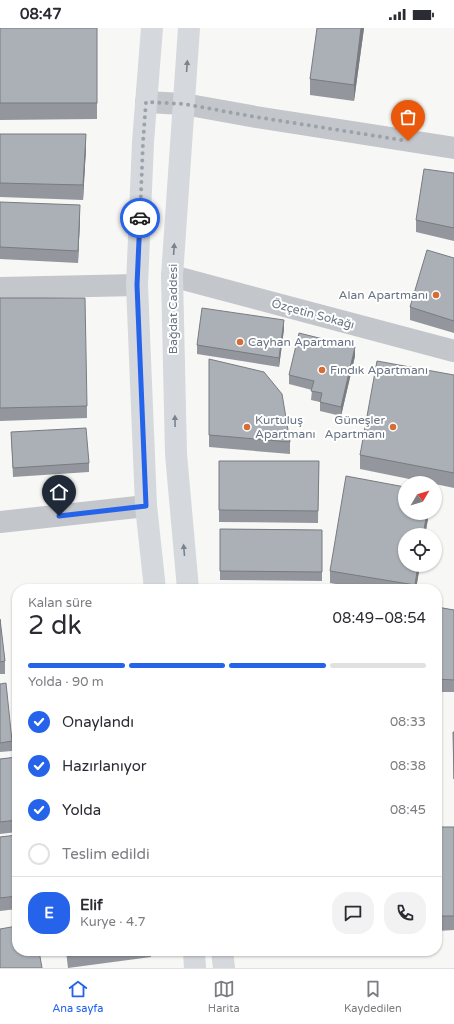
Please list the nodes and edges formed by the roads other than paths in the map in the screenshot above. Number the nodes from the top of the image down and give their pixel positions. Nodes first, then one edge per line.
1 (152, 28) edge
2 (189, 28) edge
3 (146, 102) junction
4 (184, 104) junction
5 (454, 148) edge
6 (172, 276) junction
7 (137, 285) junction
8 (0, 288) edge
9 (454, 351) edge
10 (146, 506) junction
11 (0, 522) edge
12 (154, 584) edge
13 (188, 584) edge
14 (194, 956) edge
15 (223, 956) edge
16 (195, 968) edge
17 (224, 968) edge

1 - 3 main road
4 -> 2 main road, Bağdat Caddesi
3 - 4 street
3 - 7 main road
4 - 5 street
6 -> 4 main road, Bağdat Caddesi
6 - 9 street, Özçetin Sokağı
13 -> 6 main road, Bağdat Caddesi
7 - 8 street
7 - 10 main road
10 - 11 street
10 - 12 main road
14 - 16 main road
15 - 17 main road

